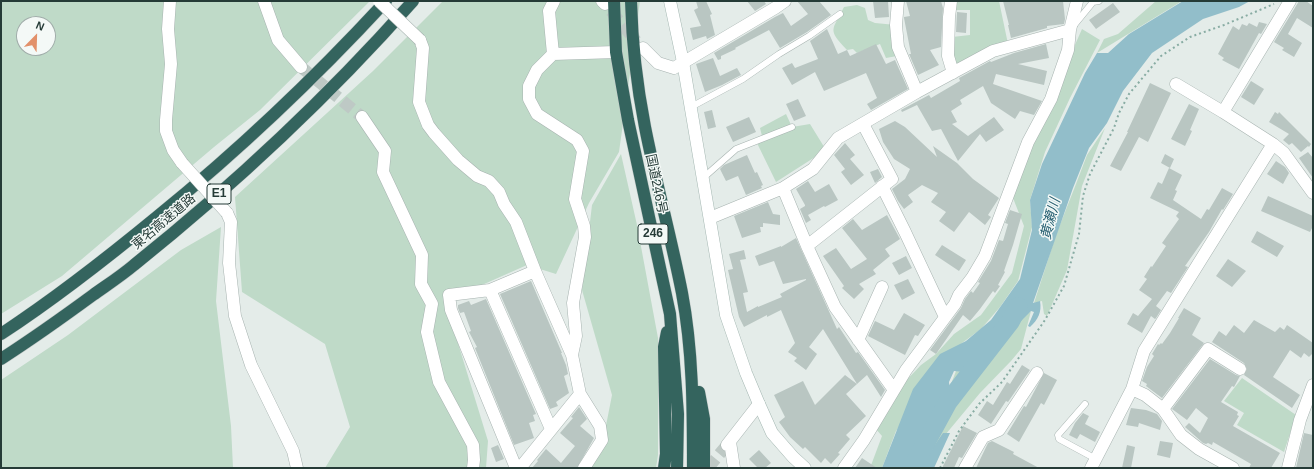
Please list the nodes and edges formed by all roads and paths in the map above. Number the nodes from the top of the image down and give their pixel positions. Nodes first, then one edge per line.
1 (170, 1) edge
2 (264, 1) edge
3 (379, 1) edge
4 (386, 1) edge
5 (413, 1) edge
6 (554, 1) edge
7 (631, 1) edge
8 (670, 1) edge
9 (785, 1) edge
10 (898, 1) edge
11 (951, 1) edge
12 (1077, 1) edge
13 (1099, 1) edge
14 (1285, 1) edge
15 (607, 2) edge
16 (840, 14) dead end
17 (1070, 30) junction
18 (643, 48) tunnel mouth
19 (616, 52) junction
20 (553, 54) junction
21 (683, 62) junction
22 (301, 67) tunnel mouth
23 (953, 73) junction
24 (1176, 84) dead end
25 (917, 92) junction
26 (691, 107) junction
27 (1223, 112) junction
28 (362, 117) tunnel mouth
29 (863, 124) junction
30 (792, 128) dead end
31 (1273, 144) junction
32 (703, 178) junction
33 (882, 186) junction
34 (783, 188) junction
35 (1313, 193) edge
36 (710, 218) junction
37 (806, 246) junction
38 (535, 270) junction
39 (882, 287) dead end
40 (490, 290) junction
41 (670, 316) junction
42 (944, 317) junction
43 (1, 334) edge
44 (858, 340) junction
45 (689, 346) junction
46 (572, 356) junction
47 (1, 359) edge
48 (1240, 369) dead end
49 (1037, 373) dead end
50 (1313, 385) edge
51 (1132, 389) junction
52 (894, 390) junction
53 (580, 394) junction
54 (759, 404) junction
55 (1085, 404) dead end
56 (1163, 409) junction
57 (551, 429) junction
58 (1093, 464) edge
59 (297, 468) edge
60 (473, 468) edge
61 (516, 468) edge
62 (520, 468) edge
63 (584, 468) edge
64 (664, 468) edge
65 (677, 468) edge
66 (693, 468) edge
67 (704, 468) edge
68 (734, 468) edge
69 (805, 468) edge
70 (844, 468) edge
71 (940, 468) edge
72 (965, 468) edge
73 (1233, 468) edge
74 (1288, 468) edge

1 - 59 street, bridge
2 - 22 street
3 - 38 street, bridge
4 - 43 highway, 東名高速道路 / E1
5 - 47 highway, 東名高速道路 / E1
6 - 20 street
7 - 45 highway, 国道246号 / 246
8 - 21 street
9 - 21 street
10 - 25 street
11 - 23 street
12 - 17 street
13 - 17 lane
14 - 27 street
14 - 71 path
15 - 19 highway, 国道246号 / 246
16 - 26 lane
17 - 23 street
17 - 42 street
18 - 21 street
19 - 20 street
19 - 41 highway, 国道246号 / 246
20 - 46 street
21 - 26 street
23 - 25 street
24 - 27 street
25 - 29 street
26 - 32 street
27 - 31 street
28 - 60 street
29 - 33 street
29 - 34 street
30 - 32 lane
31 - 35 street
31 - 51 street
32 - 36 street
33 - 37 street
33 - 42 street
34 - 36 street
34 - 37 street
36 - 54 street
37 - 44 street
38 - 40 street
38 - 46 street
39 - 44 street
40 - 57 street
40 - 61 street
41 - 64 highway
41 - 65 highway, 国道246号 / 246
42 - 52 street
44 - 52 street
45 - 66 highway, 国道246号 / 246
45 - 67 highway
46 - 53 street
48 - 56 street
49 - 72 street
50 - 74 street
51 - 56 street
51 - 58 street
52 - 70 street
53 - 57 street
53 - 63 street
54 - 68 street
54 - 69 street
55 - 58 lane
56 - 73 street
57 - 62 street

